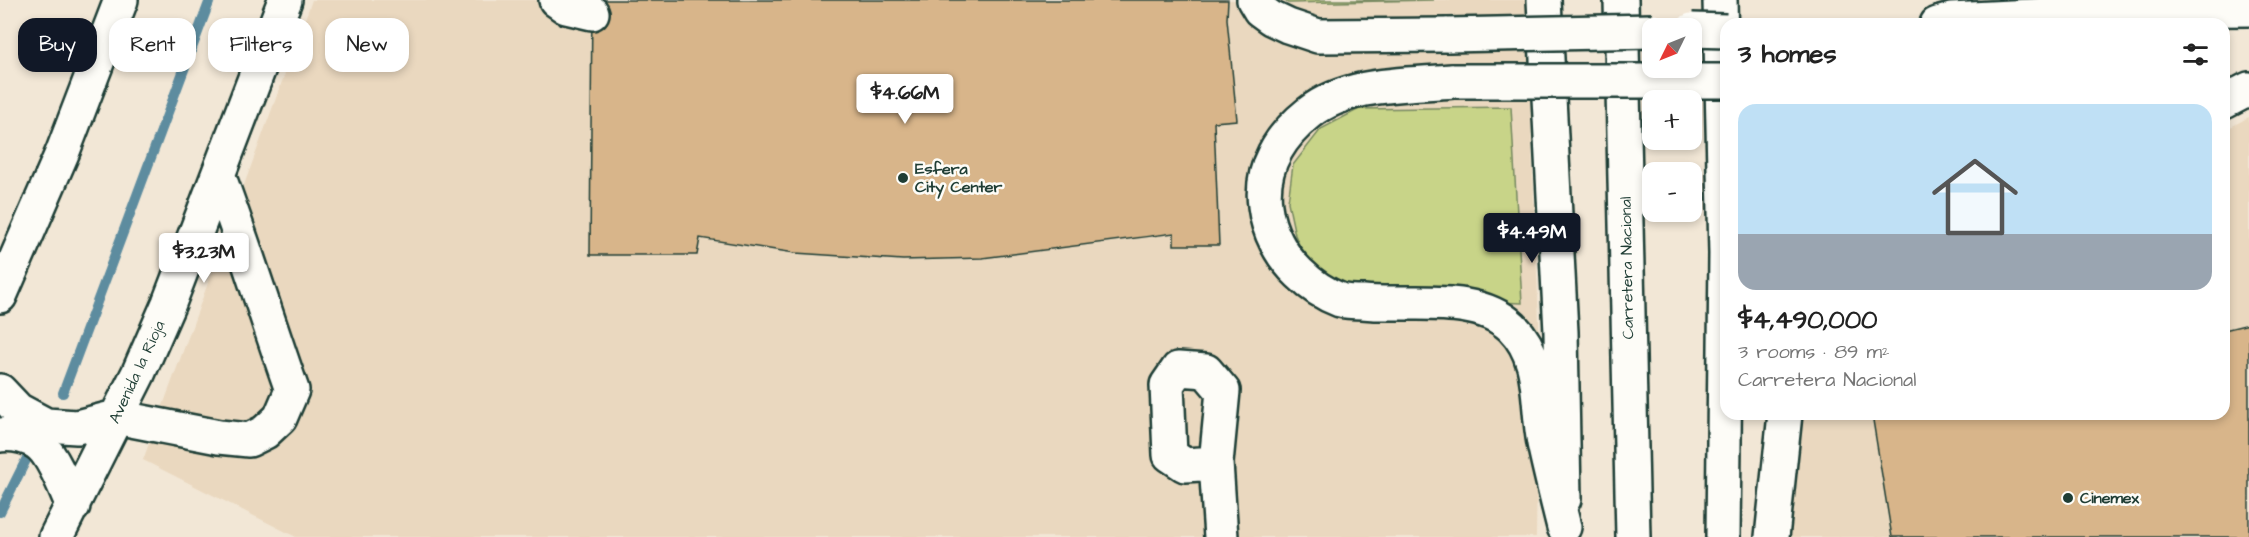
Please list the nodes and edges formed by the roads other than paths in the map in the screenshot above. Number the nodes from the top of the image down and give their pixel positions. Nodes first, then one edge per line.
1 (121, 0) edge
2 (285, 0) edge
3 (556, 0) edge
4 (1254, 0) edge
5 (1544, 0) edge
6 (1621, 0) edge
7 (1720, 0) edge
8 (2192, 5) edge
9 (2249, 9) edge
10 (592, 14) dead end
11 (2140, 17) edge
12 (1720, 18) edge
13 (2077, 18) edge
14 (1702, 30) edge
15 (1642, 31) edge
16 (1720, 31) edge
17 (2249, 71) edge
18 (2230, 76) edge
19 (1720, 81) edge
20 (2249, 89) edge
21 (2230, 99) edge
22 (219, 177) junction
23 (0, 296) edge
24 (0, 392) edge
25 (116, 417) junction
26 (1724, 420) edge
27 (1784, 420) edge
28 (0, 435) edge
29 (1216, 463) dead end
30 (73, 507) junction
31 (1564, 532) edge
32 (56, 537) edge
33 (1221, 537) edge
34 (1633, 537) edge
35 (1723, 537) edge
36 (1772, 537) edge

1 - 23 main road
2 - 22 main road, Avenida la Rioja
3 - 10 main road
4 - 15 main road, bridge
5 - 31 main road
6 - 34 main road, Carretera Nacional
7 - 12 main road
8 - 9 main road
8 - 11 main road
11 - 13 main road
14 - 16 main road, bridge
17 - 18 main road
19 - 31 main road, bridge
20 - 21 main road
22 - 25 main road, Avenida la Rioja
22 - 25 main road
24 - 25 main road
25 - 30 main road, Avenida la Rioja
26 - 35 main road
27 - 36 main road
28 - 30 main road
29 - 33 main road
30 - 32 main road, Avenida la Rioja

